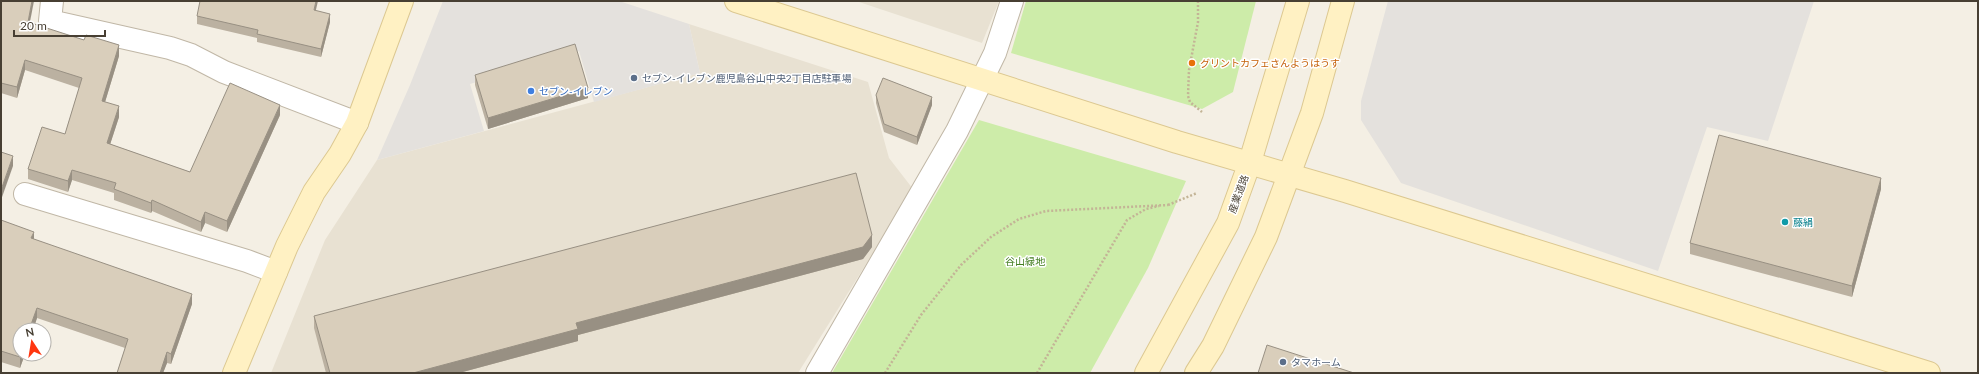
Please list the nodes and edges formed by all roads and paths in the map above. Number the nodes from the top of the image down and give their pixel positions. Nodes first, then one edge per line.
1 (52, 1) edge
2 (402, 1) edge
3 (736, 1) edge
4 (1012, 1) edge
5 (1198, 1) edge
6 (1298, 1) edge
7 (1343, 1) edge
8 (981, 80) junction
9 (1202, 112) dead end
10 (357, 123) junction
11 (1250, 162) junction
12 (1290, 174) junction
13 (1197, 193) dead end
14 (25, 194) dead end
15 (1168, 205) junction
16 (276, 272) junction
17 (234, 373) edge
18 (818, 373) edge
19 (885, 373) edge
20 (1037, 373) edge
21 (1146, 373) edge
22 (1196, 373) edge
23 (1929, 373) edge

1 - 10 street
2 - 10 street
3 - 8 street
4 - 8 street
5 - 9 path
6 - 11 street, 産業道路
7 - 12 street
8 - 11 street
8 - 18 street
10 - 16 street
11 - 12 street
11 - 21 street, 産業道路
12 - 22 street
12 - 23 street
13 - 15 path
14 - 16 street
15 - 19 path
15 - 20 path
16 - 17 street

